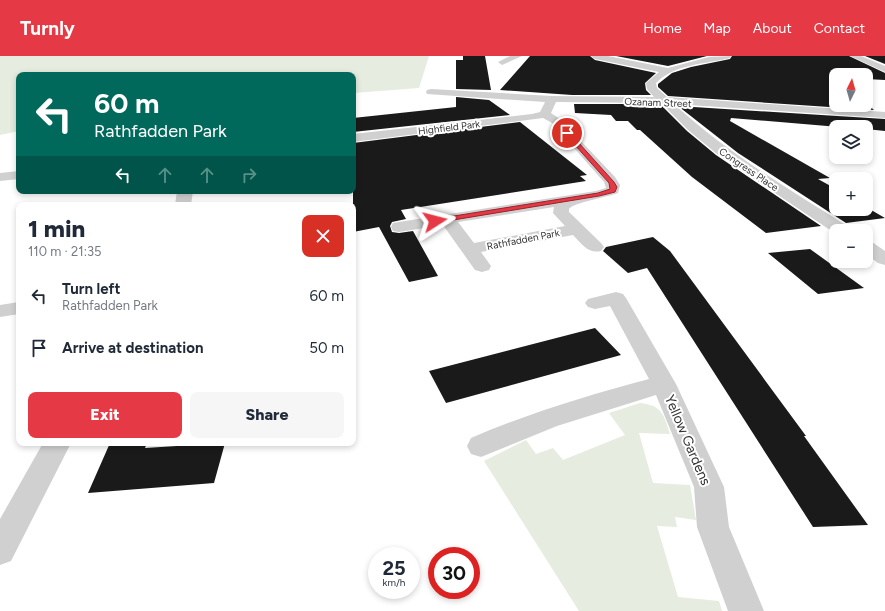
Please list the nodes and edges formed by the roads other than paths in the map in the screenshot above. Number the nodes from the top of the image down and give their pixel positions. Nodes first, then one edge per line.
1 (518, 56) edge
2 (595, 56) edge
3 (727, 56) edge
4 (854, 56) edge
5 (502, 62) dead end
6 (885, 69) edge
7 (670, 71) junction
8 (432, 92) dead end
9 (552, 99) junction
10 (662, 100) junction
11 (545, 114) junction
12 (885, 116) edge
13 (356, 138) edge
14 (16, 175) edge
15 (0, 176) edge
16 (585, 197) junction
17 (447, 219) junction
18 (832, 224) edge
19 (399, 227) dead end
20 (576, 229) junction
21 (595, 247) dead end
22 (469, 249) junction
23 (873, 251) edge
24 (885, 259) edge
25 (482, 266) dead end
26 (595, 303) dead end
27 (16, 308) edge
28 (0, 311) edge
29 (664, 384) junction
30 (55, 446) edge
31 (480, 446) dead end
32 (0, 550) edge
33 (746, 611) edge

1 - 5 street
2 - 7 street
3 - 7 street
4 - 6 street
7 - 10 street, Congress Place
8 - 9 street, Ozanam Street
9 - 10 street, Ozanam Street
9 - 11 street
10 - 12 street, Ozanam Street
10 - 18 street, Congress Place
11 - 13 street, Highfield Park
11 - 16 street, Rathfadden Park
14 - 15 street
16 - 17 street, Rathfadden Park
16 - 20 street, Rathfadden Park
17 - 19 street, Rathfadden Park
17 - 22 street, Rathfadden Park
20 - 21 street, Rathfadden Park
20 - 22 street, Rathfadden Park
22 - 25 street, Rathfadden Park
23 - 24 street
26 - 29 street, Yellow Gardens
27 - 28 street
29 - 31 street, Yellow Gardens
29 - 33 street, Yellow Gardens
30 - 32 street

